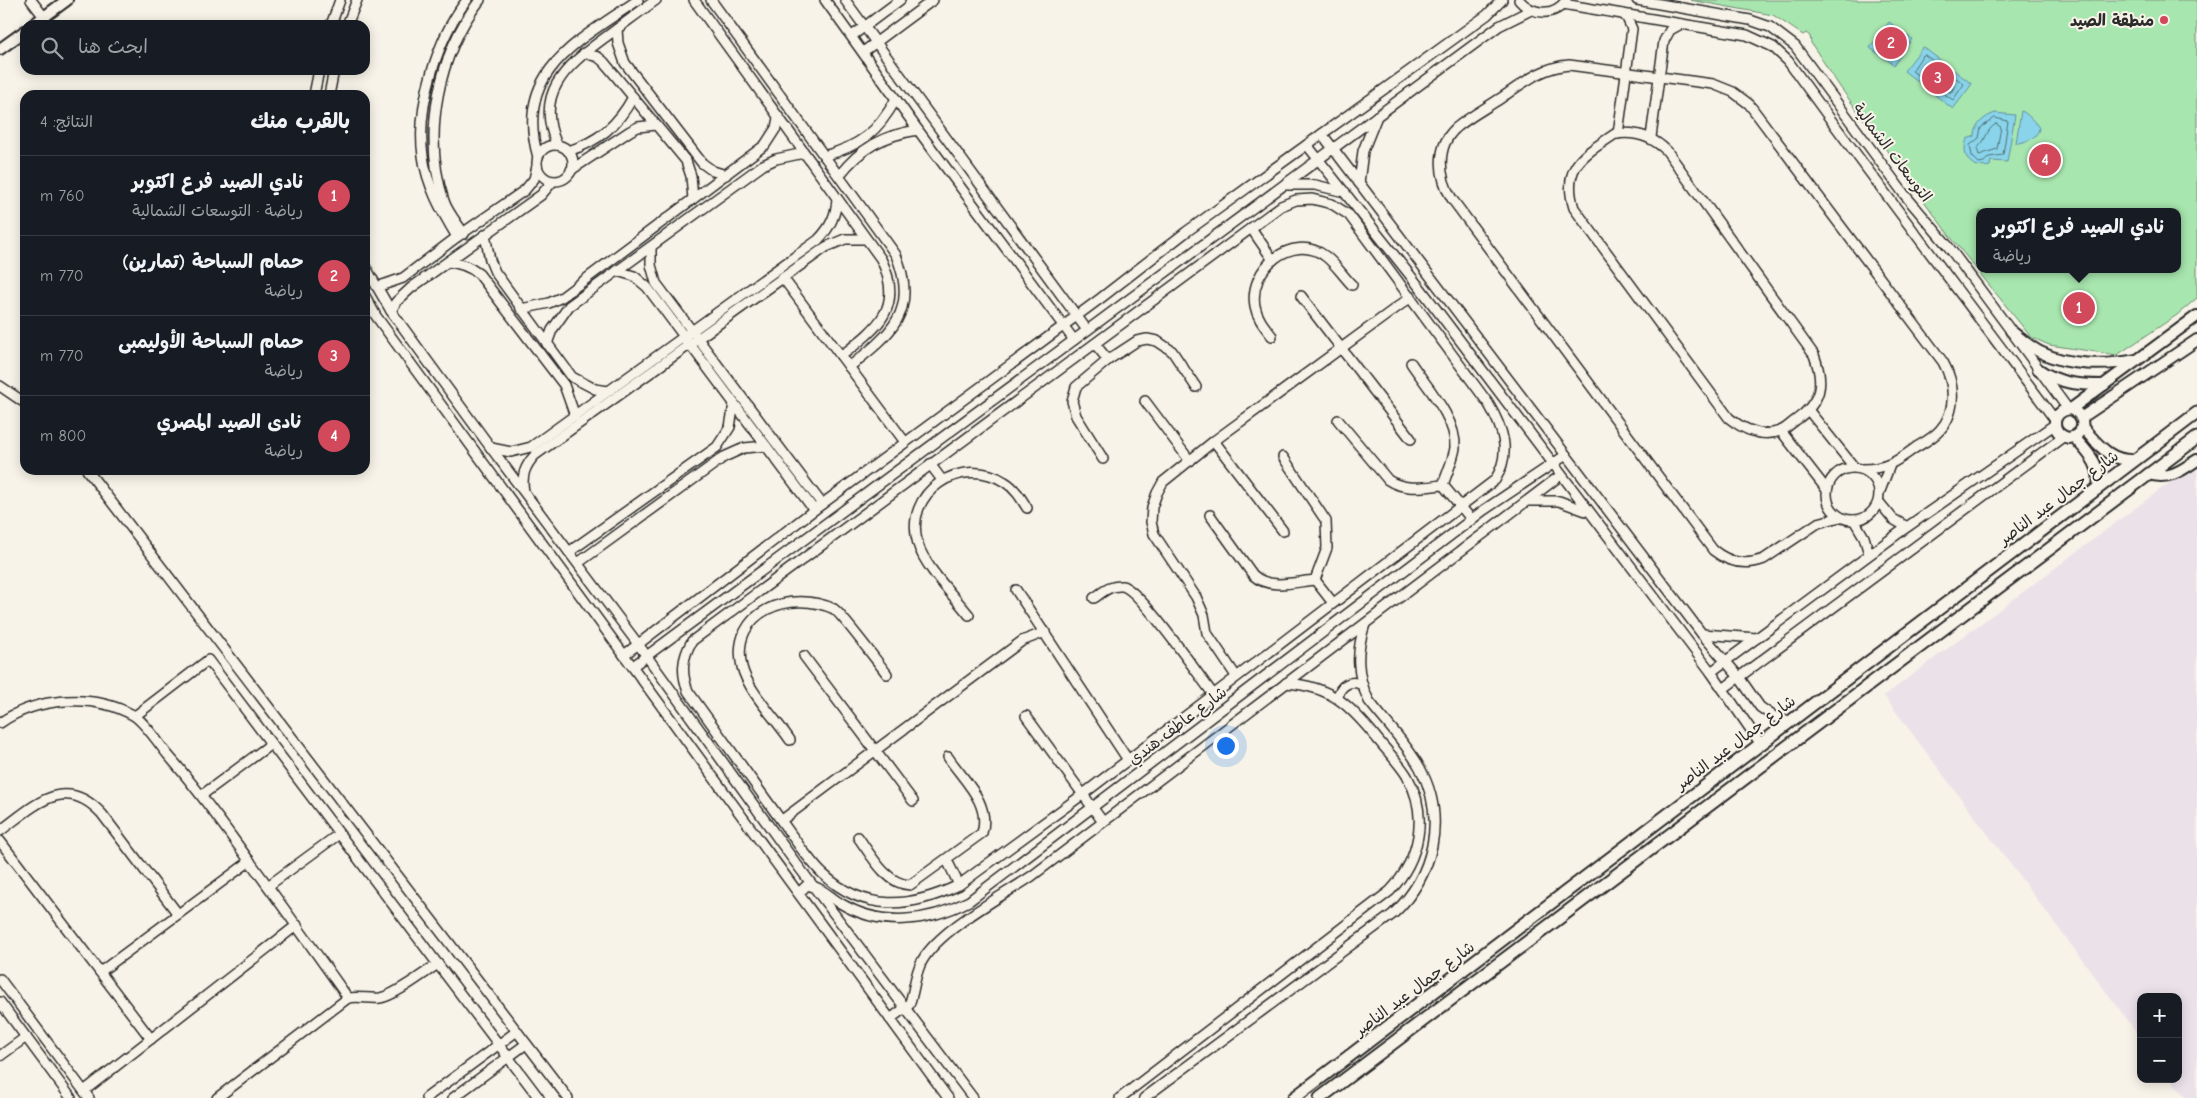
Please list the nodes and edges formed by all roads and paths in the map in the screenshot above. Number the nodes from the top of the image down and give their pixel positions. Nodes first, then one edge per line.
1 (30, 0) edge
2 (67, 0) edge
3 (340, 0) edge
4 (357, 0) edge
5 (467, 0) edge
6 (480, 0) edge
7 (638, 0) edge
8 (656, 0) edge
9 (694, 0) edge
10 (711, 0) edge
11 (825, 0) edge
12 (845, 0) edge
13 (900, 0) edge
14 (933, 0) edge
15 (1502, 0) edge
16 (1519, 0) edge
17 (1637, 0) edge
18 (1565, 2) edge
19 (1531, 10) junction
20 (1623, 14) junction
21 (44, 17) junction
22 (40, 20) edge
23 (333, 20) edge
24 (349, 20) edge
25 (1681, 24) junction
26 (864, 27) junction
27 (617, 29) junction
28 (20, 35) edge
29 (1782, 35) junction
30 (852, 36) junction
31 (876, 42) junction
32 (1772, 47) junction
33 (0, 49) edge
34 (863, 52) junction
35 (584, 53) junction
36 (1625, 72) junction
37 (318, 75) edge
38 (333, 75) edge
39 (1659, 76) junction
40 (315, 90) edge
41 (330, 90) edge
42 (633, 97) junction
43 (896, 99) junction
44 (1379, 113) junction
45 (778, 118) junction
46 (656, 125) junction
47 (918, 130) junction
48 (1322, 134) junction
49 (1618, 134) junction
50 (1650, 138) junction
51 (557, 145) junction
52 (1307, 145) junction
53 (1332, 148) junction
54 (568, 152) junction
55 (804, 154) junction
56 (824, 156) junction
57 (1318, 159) junction
58 (537, 161) junction
59 (571, 170) junction
60 (726, 175) junction
61 (839, 176) junction
62 (552, 181) junction
63 (1359, 183) junction
64 (1284, 185) junction
65 (1344, 192) junction
66 (693, 199) junction
67 (837, 199) junction
68 (1251, 228) junction
69 (485, 235) junction
70 (461, 236) junction
71 (866, 239) junction
72 (1948, 246) junction
73 (651, 247) junction
74 (1934, 256) junction
75 (1273, 260) junction
76 (448, 262) junction
77 (618, 271) junction
78 (370, 275) edge
79 (783, 278) junction
80 (1352, 285) dead end
81 (377, 287) junction
82 (1301, 296) dead end
83 (1411, 297) junction
84 (370, 304) edge
85 (521, 309) junction
86 (391, 311) junction
87 (1077, 316) junction
88 (2197, 316) edge
89 (1064, 326) junction
90 (1087, 330) junction
91 (692, 331) junction
92 (2011, 331) junction
93 (1272, 336) dead end
94 (684, 337) junction
95 (698, 339) junction
96 (1074, 340) junction
97 (2197, 340) edge
98 (547, 344) junction
99 (1095, 344) junction
100 (690, 345) junction
101 (1341, 348) junction
102 (841, 356) junction
103 (1108, 360) junction
104 (2140, 360) junction
105 (1411, 363) dead end
106 (849, 367) junction
107 (2038, 369) junction
108 (2104, 385) junction
109 (0, 386) edge
110 (1196, 387) dead end
111 (608, 391) junction
112 (20, 400) edge
113 (1145, 401) dead end
114 (734, 404) junction
115 (2069, 409) junction
116 (1809, 411) junction
117 (2197, 412) edge
118 (575, 416) junction
119 (1338, 420) dead end
120 (2054, 422) junction
121 (2082, 422) junction
122 (1781, 431) junction
123 (2069, 437) junction
124 (2197, 438) edge
125 (1410, 439) dead end
126 (1214, 441) junction
127 (905, 442) junction
128 (766, 446) junction
129 (491, 448) junction
130 (1566, 455) junction
131 (1283, 457) dead end
132 (1103, 460) dead end
133 (2134, 460) junction
134 (2197, 460) edge
135 (1190, 461) junction
136 (930, 464) junction
137 (1553, 464) junction
138 (1890, 466) junction
139 (1858, 468) junction
140 (2148, 474) junction
141 (91, 475) edge
142 (1561, 475) junction
143 (1533, 478) junction
144 (942, 480) junction
145 (1443, 484) junction
146 (2098, 488) junction
147 (1541, 490) junction
148 (1827, 490) junction
149 (524, 491) junction
150 (1879, 497) junction
151 (1526, 501) junction
152 (1829, 503) junction
153 (822, 504) junction
154 (1461, 507) junction
155 (1026, 508) dead end
156 (814, 510) junction
157 (1590, 513) junction
158 (1210, 515) dead end
159 (1840, 517) junction
160 (1472, 520) junction
161 (1854, 520) junction
162 (1818, 523) junction
163 (1907, 527) junction
164 (1283, 531) dead end
165 (569, 552) junction
166 (1869, 554) junction
167 (578, 564) junction
168 (1315, 580) junction
169 (1016, 590) dead end
170 (1094, 598) dead end
171 (746, 600) junction
172 (1333, 603) junction
173 (756, 615) junction
174 (969, 616) dead end
175 (1365, 623) junction
176 (1045, 632) junction
177 (1702, 634) junction
178 (1757, 638) junction
179 (638, 644) junction
180 (624, 655) junction
181 (647, 656) junction
182 (804, 656) dead end
183 (1726, 662) junction
184 (633, 666) junction
185 (1711, 672) junction
186 (887, 674) dead end
187 (1236, 676) junction
188 (1738, 677) junction
189 (1286, 683) junction
190 (1362, 685) junction
191 (1723, 689) junction
192 (1213, 694) junction
193 (1338, 698) junction
194 (135, 716) junction
195 (1026, 716) dead end
196 (1788, 722) junction
197 (0, 723) edge
198 (790, 740) dead end
199 (1760, 743) junction
200 (271, 744) junction
201 (875, 750) junction
202 (948, 758) dead end
203 (1128, 760) junction
204 (202, 795) junction
205 (1082, 795) junction
206 (913, 801) dead end
207 (1092, 808) junction
208 (782, 820) junction
209 (1103, 822) junction
210 (0, 831) edge
211 (339, 834) junction
212 (858, 837) dead end
213 (0, 841) edge
214 (946, 860) junction
215 (250, 861) junction
216 (268, 886) junction
217 (813, 886) junction
218 (959, 886) junction
219 (799, 893) junction
220 (178, 914) junction
221 (297, 925) junction
222 (438, 964) junction
223 (100, 972) junction
224 (0, 979) edge
225 (348, 998) junction
226 (0, 1002) edge
227 (905, 1009) junction
228 (890, 1019) junction
229 (516, 1030) junction
230 (26, 1036) junction
231 (151, 1039) junction
232 (498, 1044) junction
233 (526, 1044) junction
234 (0, 1056) edge
235 (508, 1057) junction
236 (1345, 1060) junction
237 (1353, 1072) junction
238 (1318, 1081) junction
239 (87, 1095) edge
240 (1323, 1095) edge
241 (71, 1098) edge
242 (217, 1098) edge
243 (426, 1098) edge
244 (452, 1098) edge
245 (539, 1098) edge
246 (568, 1098) edge
247 (948, 1098) edge
248 (972, 1098) edge
249 (1120, 1098) edge
250 (1144, 1098) edge
251 (1294, 1098) edge

1 - 21 street
2 - 21 street
3 - 23 street
4 - 24 street
5 - 70 street
6 - 70 street
7 - 58 street
8 - 27 street
9 - 45 street
10 - 56 street
11 - 30 street
12 - 26 street
13 - 26 street
14 - 31 street
15 - 48 street
16 - 19 street
17 - 29 street, التوسعات الشمالية
18 - 19 street
18 - 20 street
19 - 44 street
20 - 25 street
20 - 36 street
21 - 22 street
25 - 32 street
25 - 39 street
26 - 30 street
26 - 31 street
27 - 35 street
27 - 60 street
28 - 33 street
29 - 32 street
29 - 72 street, التوسعات الشمالية
30 - 34 street
31 - 34 street
31 - 87 street
32 - 74 street
34 - 43 street
35 - 42 street
35 - 51 street
36 - 39 street
36 - 49 street
36 - 162 street
37 - 40 street
38 - 41 street
39 - 50 street
39 - 138 street
42 - 46 street
42 - 54 street
43 - 47 street
43 - 56 street
44 - 53 street
44 - 63 street
45 - 55 street
45 - 60 street
46 - 59 street
46 - 66 street
47 - 61 street
47 - 89 street
48 - 52 street
48 - 53 street
49 - 50 street
49 - 122 street
50 - 116 street
51 - 54 street
51 - 58 street
52 - 57 street
52 - 87 street
53 - 57 street
53 - 63 street
54 - 59 street
55 - 67 street
55 - 73 street
56 - 61 street
57 - 64 street
57 - 65 street
58 - 62 street
58 - 70 street
59 - 62 street
60 - 66 street
61 - 106 street
62 - 69 street
63 - 130 street
64 - 65 street
64 - 90 street
65 - 137 street
66 - 85 street
67 - 71 street
67 - 91 street
68 - 75 street
68 - 83 street
68 - 99 street
69 - 76 street
69 - 85 street
70 - 81 street
71 - 79 street
71 - 102 street
72 - 74 street
72 - 92 street, التوسعات الشمالية
73 - 77 street
73 - 91 street
74 - 120 street
75 - 80 street
75 - 93 street
76 - 86 street
76 - 118 street
77 - 94 street
77 - 98 street
78 - 81 street
79 - 95 street
79 - 102 street
81 - 86 street
82 - 101 street
83 - 101 street
83 - 154 street
84 - 180 street
85 - 98 street
86 - 129 street
87 - 89 street
87 - 90 street
88 - 104 street
89 - 96 street
89 - 127 street
90 - 96 street
91 - 94 street
91 - 95 street
92 - 104 street
92 - 107 street, التوسعات الشمالية
94 - 100 street
94 - 111 street
95 - 100 street
95 - 153 street
96 - 181 street
97 - 121 street
98 - 111 street
99 - 103 street
99 - 136 street
100 - 114 street
100 - 149 street
101 - 125 street
101 - 126 street
102 - 106 street
103 - 110 street
103 - 132 street
104 - 108 street
105 - 145 street
106 - 127 street
107 - 108 street
107 - 115 street, التوسعات الشمالية
108 - 115 street
109 - 112 street
111 - 118 street
113 - 135 street
114 - 128 street
114 - 165 street
115 - 120 street
115 - 121 street
116 - 122 street
116 - 139 street
117 - 133 main road, شارع جمال عبد الناصر
118 - 129 street
119 - 145 street
120 - 123 street
120 - 163 street
121 - 123 street
121 - 133 street
122 - 148 street
123 - 146 street
123 - 188 street
124 - 140 main road, شارع جمال عبد الناصر
126 - 135 street
126 - 164 street
127 - 153 street
128 - 156 street
128 - 167 street
129 - 149 street
130 - 137 street, شارع عاطف هندي
130 - 177 street
131 - 168 street
133 - 146 main road, شارع جمال عبد الناصر
134 - 140 street
135 - 187 street
136 - 144 street
136 - 171 street
137 - 142 street
137 - 143 street, شارع عاطف هندي
138 - 139 street
138 - 150 street
139 - 148 street
139 - 150 street
140 - 237 main road, شارع جمال عبد الناصر
141 - 229 street
142 - 147 street, شارع عاطف هندي
142 - 157 street
143 - 147 street
143 - 160 street, شارع عاطف هندي
144 - 155 street
144 - 174 street
145 - 154 street
146 - 196 main road, شارع جمال عبد الناصر
147 - 151 street, شارع عاطف هندي
148 - 152 street
149 - 165 street
150 - 161 street
150 - 163 street
151 - 157 street
151 - 175 street, شارع عاطف هندي
152 - 159 street
152 - 162 street
153 - 156 street
154 - 160 street
154 - 172 street
156 - 179 street
157 - 185 street
158 - 168 street
159 - 161 street
159 - 162 street
160 - 207 street, شارع عاطف هندي
161 - 166 street
163 - 166 street
165 - 167 street
166 - 178 street
167 - 179 street
168 - 172 street
169 - 176 street
170 - 192 street
171 - 173 street
171 - 208 street
172 - 187 street
173 - 186 street
173 - 198 street
175 - 189 street, شارع عاطف هندي
175 - 190 street
176 - 201 street
176 - 203 street
177 - 178 street
177 - 183 street
178 - 183 street
179 - 180 street
179 - 181 street
180 - 184 street
181 - 184 street
181 - 217 street
182 - 201 street
183 - 185 street
183 - 188 street
184 - 219 street
185 - 191 street
187 - 192 street
188 - 191 street
188 - 196 street
189 - 193 street
189 - 209 street, شارع عاطف هندي
190 - 193 street
190 - 250 street
191 - 199 street
192 - 203 street
193 - 249 street
194 - 197 street
194 - 200 street
194 - 204 street
195 - 205 street
196 - 199 main road, شارع جمال عبد الناصر
199 - 236 main road, شارع جمال عبد الناصر
200 - 204 street
200 - 211 street
201 - 206 street
201 - 208 street
202 - 214 street
203 - 205 street
204 - 215 street
205 - 207 street
205 - 218 street
207 - 209 street
207 - 217 street, شارع عاطف هندي
208 - 218 street
209 - 227 street, شارع عاطف هندي
210 - 220 street
211 - 216 street
211 - 222 street
212 - 214 street
213 - 223 street
214 - 218 street
215 - 216 street
215 - 220 street
216 - 221 street
217 - 219 street
217 - 227 street
219 - 228 street
220 - 223 street
221 - 225 street
221 - 231 street
222 - 225 street
222 - 232 street
223 - 231 street
224 - 239 street
225 - 242 street
226 - 230 street
227 - 228 street
227 - 248 street
228 - 247 street
229 - 232 street
229 - 233 street
230 - 234 street
230 - 241 street
231 - 239 street
232 - 235 street
232 - 243 street
233 - 235 street
233 - 246 street
235 - 244 street
235 - 245 street
236 - 237 main road
236 - 238 main road, شارع جمال عبد الناصر
237 - 240 main road, شارع جمال عبد الناصر
238 - 240 main road
238 - 251 main road, شارع جمال عبد الناصر

